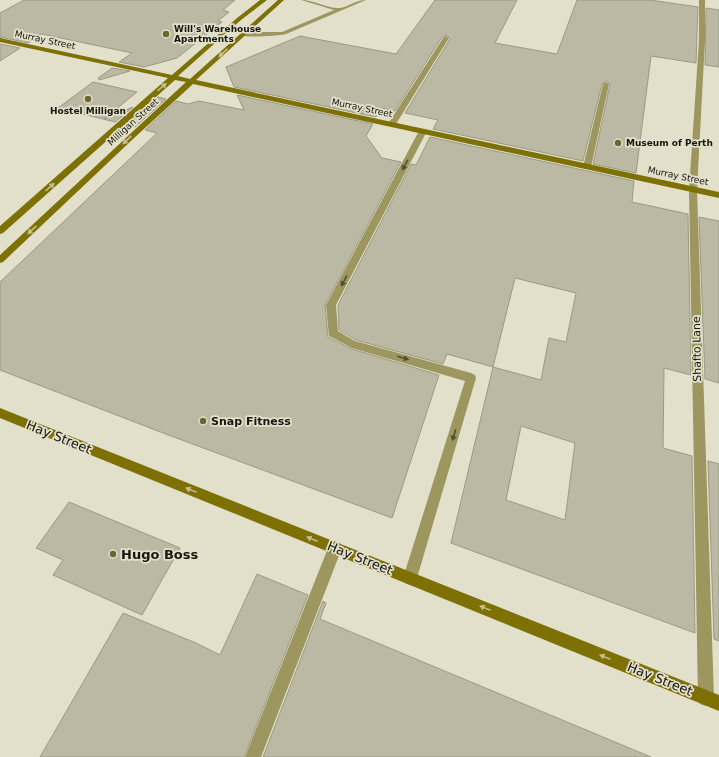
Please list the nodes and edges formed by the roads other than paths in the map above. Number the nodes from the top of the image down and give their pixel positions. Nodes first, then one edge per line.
1 (264, 0) edge
2 (282, 0) edge
3 (304, 0) edge
4 (363, 0) edge
5 (702, 0) edge
6 (339, 10) junction
7 (242, 35) junction
8 (446, 38) dead end
9 (0, 40) edge
10 (173, 78) junction
11 (192, 82) junction
12 (606, 84) dead end
13 (392, 124) junction
14 (423, 131) junction
15 (587, 167) junction
16 (693, 190) junction
17 (719, 195) edge
18 (0, 231) edge
19 (0, 260) edge
20 (0, 413) edge
21 (335, 548) junction
22 (410, 578) junction
23 (706, 698) junction
24 (719, 703) edge
25 (253, 757) edge

1 - 10 main road, Milligan Street
2 - 7 main road, Milligan Street
3 - 6 street
4 - 6 street
5 - 16 street, Shafto Lane
6 - 7 street
7 -> 11 main road, Milligan Street
8 - 13 street
9 - 10 main road, Murray Street
10 - 11 main road, Murray Street
18 -> 10 main road, Milligan Street
11 - 13 main road, Murray Street
11 -> 19 main road, Milligan Street
12 - 15 street
13 - 14 main road, Murray Street
14 - 15 main road, Murray Street
14 -> 22 street
15 - 16 main road, Murray Street
16 - 17 main road, Murray Street
16 - 23 street, Shafto Lane
21 -> 20 main road, Hay Street
21 - 22 main road, Hay Street
21 - 25 street
23 -> 22 main road, Hay Street
23 - 24 main road, Hay Street

